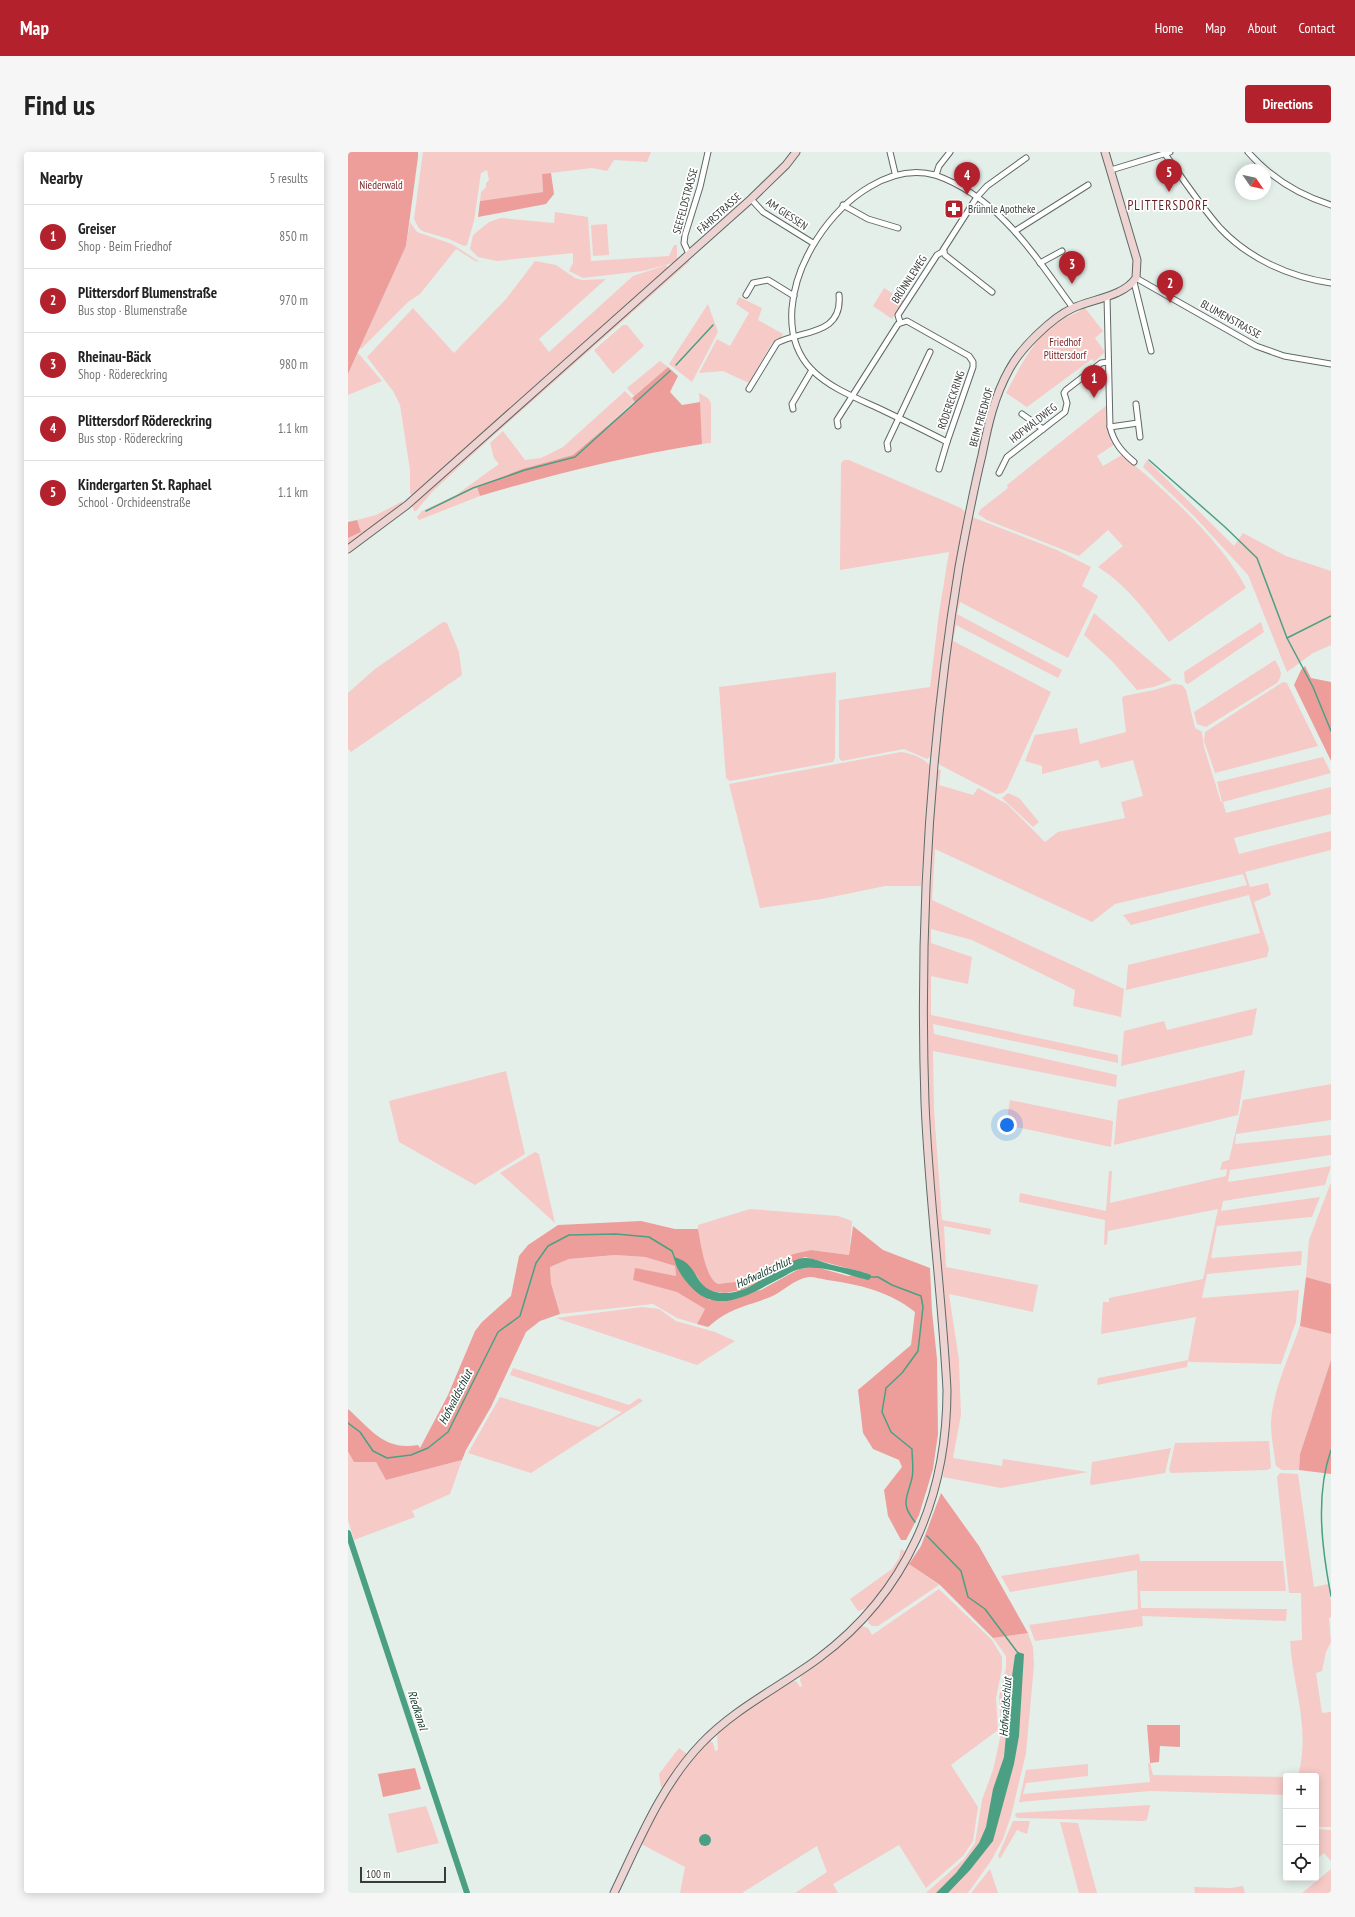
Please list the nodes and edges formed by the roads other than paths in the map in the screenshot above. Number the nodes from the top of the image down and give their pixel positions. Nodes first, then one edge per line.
1 (708, 152) edge
2 (796, 152) edge
3 (890, 152) edge
4 (1105, 152) edge
5 (1248, 152) edge
6 (947, 153) edge
7 (1167, 153) edge
8 (1026, 158) dead end
9 (1111, 170) junction
10 (895, 173) junction
11 (936, 175) junction
12 (1088, 185) dead end
13 (977, 197) junction
14 (751, 200) junction
15 (843, 205) junction
16 (1331, 205) edge
17 (898, 228) dead end
18 (1015, 231) junction
19 (813, 244) junction
20 (944, 251) junction
21 (1062, 251) dead end
22 (689, 254) junction
23 (1040, 263) junction
24 (1135, 280) junction
25 (1331, 283) edge
26 (992, 292) dead end
27 (746, 294) dead end
28 (839, 295) dead end
29 (794, 296) junction
30 (1107, 296) junction
31 (1073, 308) junction
32 (900, 322) junction
33 (795, 337) junction
34 (930, 352) dead end
35 (1151, 352) dead end
36 (1108, 362) junction
37 (1331, 364) edge
38 (812, 370) junction
39 (749, 389) dead end
40 (852, 396) junction
41 (1136, 404) dead end
42 (793, 409) dead end
43 (1022, 414) dead end
44 (898, 418) junction
45 (1138, 423) junction
46 (838, 426) dead end
47 (1110, 427) junction
48 (1044, 429) junction
49 (1140, 437) dead end
50 (947, 442) junction
51 (888, 449) dead end
52 (1134, 462) dead end
53 (939, 469) dead end
54 (999, 472) dead end
55 (348, 549) edge
56 (614, 1893) edge

1 - 22 street, SEEFELDSTRASSE
2 - 14 main road, FÄHRSTRASSE
3 - 10 street
4 - 9 main road
5 - 16 street
6 - 11 street
7 - 9 street
7 - 25 street
8 - 13 street
9 - 24 main road
10 - 11 street, RÖDERECKRING
10 - 15 street, RÖDERECKRING
11 - 13 street, RÖDERECKRING
12 - 18 street
13 - 18 street, RÖDERECKRING
13 - 20 street, BRÜNNLEWEG
14 - 19 street, AM GIESSEN
14 - 22 main road, FÄHRSTRASSE
15 - 17 street
15 - 19 street, RÖDERECKRING
18 - 23 street, RÖDERECKRING
19 - 29 street, RÖDERECKRING
20 - 26 street
20 - 32 street, BRÜNNLEWEG
21 - 23 street
22 - 55 main road, FÄHRSTRASSE
23 - 31 street, RÖDERECKRING
24 - 30 main road, BEIM FRIEDHOF
24 - 35 street
24 - 37 street, BLUMENSTRASSE
27 - 29 street
28 - 33 street
29 - 33 street, RÖDERECKRING
30 - 31 main road, BEIM FRIEDHOF
30 - 36 street
31 - 56 main road, BEIM FRIEDHOF
32 - 40 street
32 - 50 street, RÖDERECKRING
33 - 38 street, RÖDERECKRING
33 - 39 street
34 - 44 street
36 - 47 street
36 - 48 street, HOFWALDWEG
38 - 40 street, RÖDERECKRING
38 - 42 street
40 - 44 street, RÖDERECKRING
40 - 46 street
41 - 45 street
43 - 48 street
44 - 50 street, RÖDERECKRING
44 - 51 street
45 - 47 street
45 - 49 street
47 - 52 street
48 - 54 street, HOFWALDWEG
50 - 53 street

